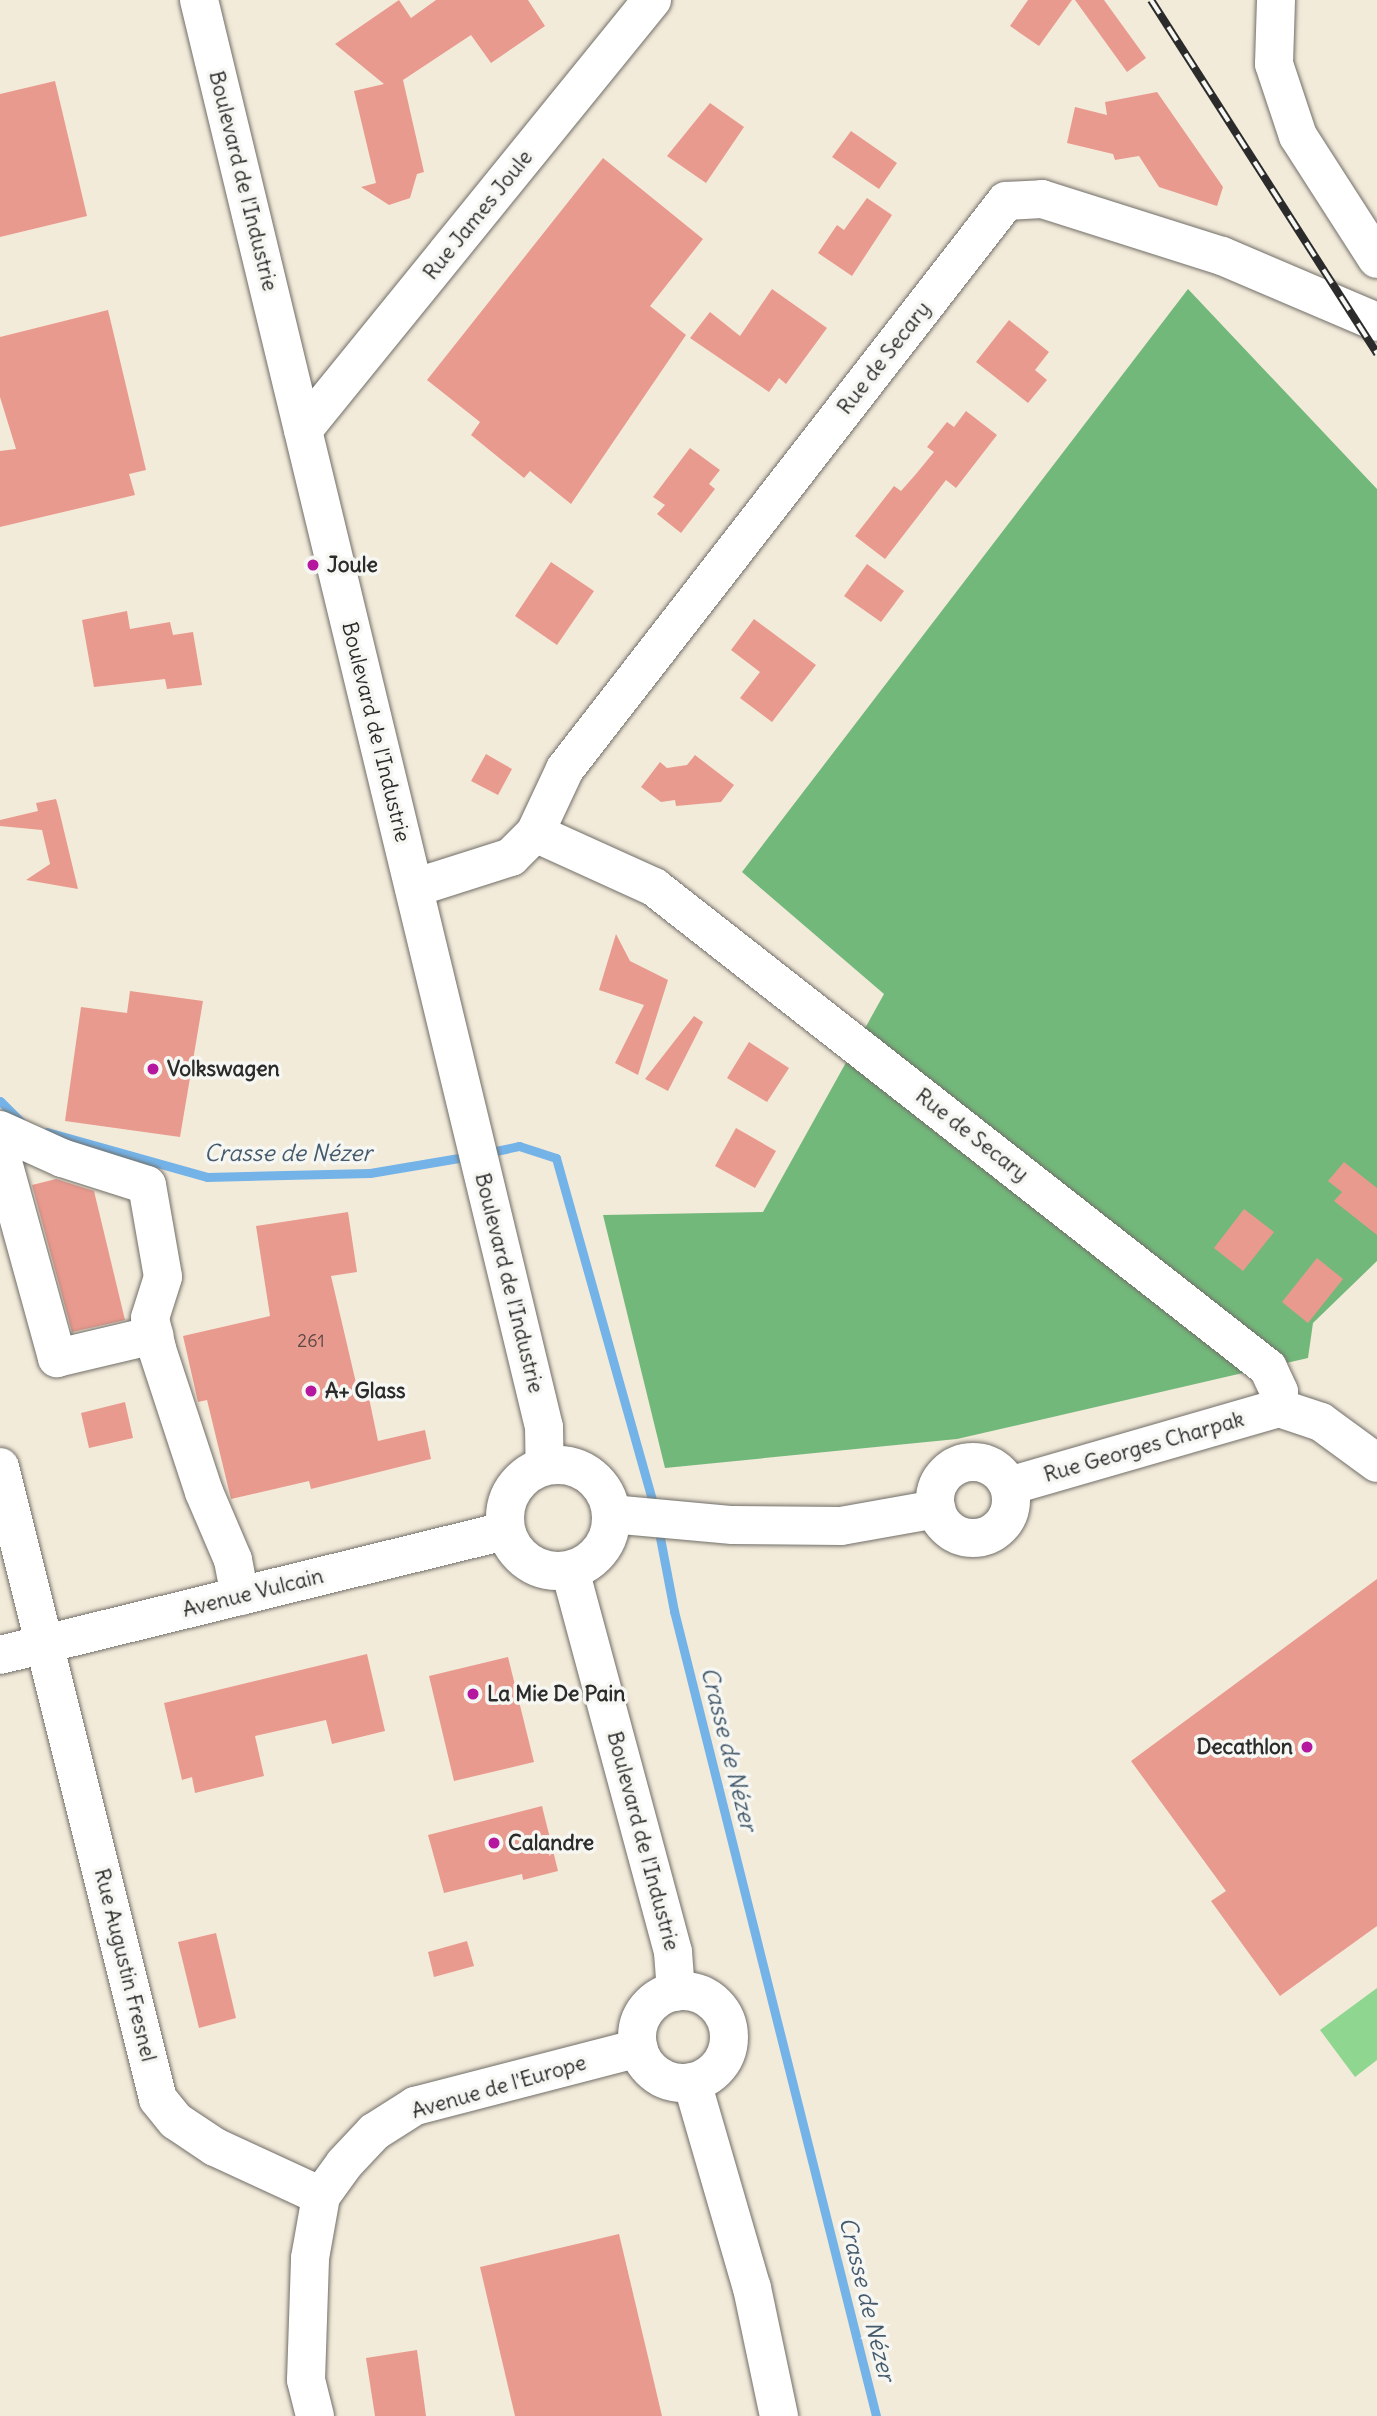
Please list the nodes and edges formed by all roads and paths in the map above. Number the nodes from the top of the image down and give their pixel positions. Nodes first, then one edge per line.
1 (199, 0) edge
2 (652, 0) edge
3 (1276, 0) edge
4 (1377, 259) edge
5 (1377, 322) edge
6 (303, 430) junction
7 (535, 833) junction
8 (414, 888) junction
9 (0, 1130) edge
10 (0, 1151) edge
11 (153, 1335) junction
12 (1279, 1408) junction
13 (1377, 1463) edge
14 (545, 1465) junction
15 (0, 1467) edge
16 (1009, 1486) junction
17 (936, 1509) junction
18 (643, 1517) junction
19 (505, 1531) junction
20 (570, 1570) junction
21 (240, 1596) junction
22 (44, 1645) junction
23 (0, 1655) edge
24 (676, 1992) junction
25 (639, 2048) junction
26 (692, 2082) junction
27 (321, 2196) junction
28 (315, 2416) edge
29 (779, 2416) edge

1 - 6 street, Boulevard de l'Industrie
2 - 6 street, Rue James Joule
3 - 4 street
5 - 7 street, Rue de Secary
6 - 8 street, Boulevard de l'Industrie
7 - 8 street, Rue de Secary
7 - 12 street, Rue de Secary
8 - 14 street, Boulevard de l'Industrie
9 - 11 street
10 - 11 street
11 - 21 street
12 - 13 street
12 - 16 street, Rue Georges Charpak
14 - 18 street
14 - 19 street
15 - 22 street, Rue Augustin Fresnel
16 - 17 street
16 - 17 street
17 - 18 street
18 - 20 street
19 - 20 street
19 - 21 street, Avenue Vulcain
20 - 24 street, Boulevard de l'Industrie
21 - 22 street, Avenue Vulcain
22 - 23 street, Avenue Vulcain
22 - 27 street, Rue Augustin Fresnel
24 - 25 street
24 - 26 street
25 - 26 street
25 - 27 street, Avenue de l'Europe
26 - 29 street
27 - 28 street

